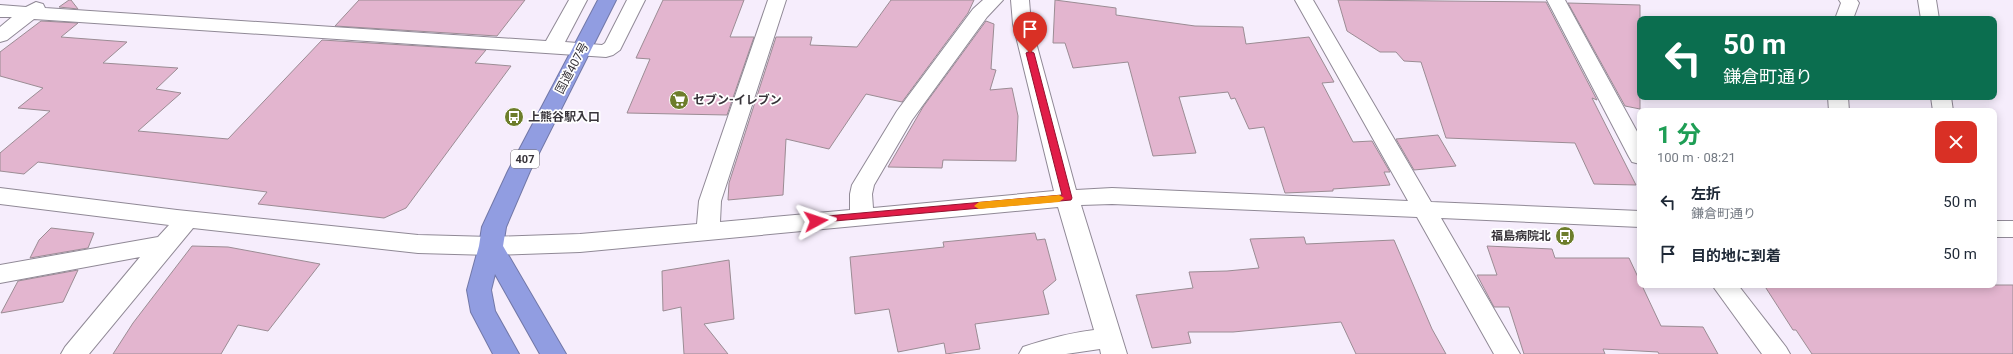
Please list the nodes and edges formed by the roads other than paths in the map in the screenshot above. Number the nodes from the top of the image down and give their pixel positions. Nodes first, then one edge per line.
1 (46, 0) edge
2 (578, 0) edge
3 (607, 0) edge
4 (636, 0) edge
5 (777, 0) edge
6 (994, 0) edge
7 (1020, 0) edge
8 (1304, 0) edge
9 (1556, 0) edge
10 (1848, 0) edge
11 (1927, 0) edge
12 (0, 11) edge
13 (30, 12) junction
14 (1845, 16) edge
15 (1930, 16) edge
16 (0, 36) edge
17 (552, 48) junction
18 (582, 50) junction
19 (1637, 151) edge
20 (0, 196) edge
21 (1068, 198) junction
22 (1423, 210) junction
23 (862, 216) junction
24 (188, 219) junction
25 (1637, 219) edge
26 (1997, 229) edge
27 (2013, 229) edge
28 (708, 231) junction
29 (165, 244) junction
30 (491, 246) junction
31 (0, 274) edge
32 (1726, 288) edge
33 (1112, 346) edge
34 (74, 354) edge
35 (506, 354) edge
36 (553, 354) edge
37 (1032, 354) edge
38 (1507, 354) edge
39 (1777, 354) edge

1 - 13 street
2 - 17 street
3 - 18 highway, 国道407号 / 407
4 - 18 street
5 - 28 street
6 - 23 street
7 - 21 street
8 - 22 street
9 - 19 street
10 - 14 street
11 - 15 street
12 - 13 street
13 - 16 street
13 - 17 street
17 - 18 street
18 - 30 highway, 国道407号 / 407
20 - 24 street
21 - 22 street
21 - 23 street
21 - 33 street
22 - 25 street
22 - 38 street
23 - 28 street
24 - 29 street
24 - 30 street
26 - 27 street
28 - 30 street
29 - 31 street
29 - 34 street
30 - 35 highway, 国道407号 / 407
30 - 36 highway
32 - 39 street
33 - 37 street

